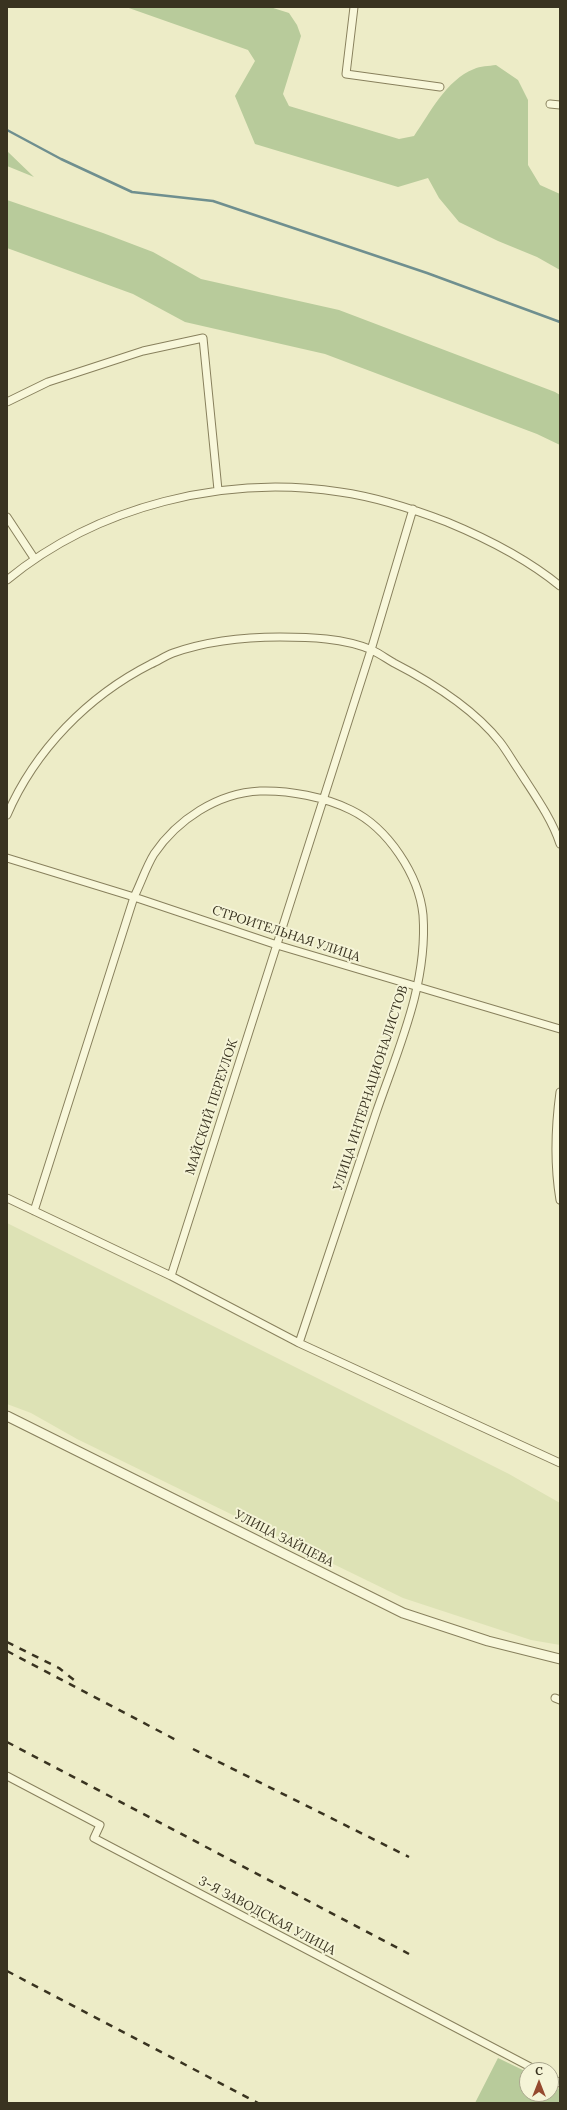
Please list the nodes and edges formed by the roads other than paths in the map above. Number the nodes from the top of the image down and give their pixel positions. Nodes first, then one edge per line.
1 (354, 7) edge
2 (440, 87) dead end
3 (550, 104) dead end
4 (560, 105) edge
5 (7, 402) edge
6 (218, 490) junction
7 (413, 509) junction
8 (7, 517) edge
9 (34, 558) junction
10 (7, 580) edge
11 (560, 586) edge
12 (372, 650) junction
13 (322, 799) junction
14 (7, 815) edge
15 (560, 844) edge
16 (7, 858) edge
17 (134, 897) junction
18 (277, 945) junction
19 (418, 987) junction
20 (560, 1029) edge
21 (560, 1092) edge
22 (7, 1198) edge
23 (560, 1200) edge
24 (34, 1211) junction
25 (171, 1276) junction
26 (299, 1344) junction
27 (7, 1416) edge
28 (560, 1463) edge
29 (560, 1659) edge
30 (7, 1776) edge
31 (521, 2062) edge

1 - 2 street
3 - 4 street
5 - 6 street
6 - 7 street
6 - 9 street
7 - 11 street
7 - 12 street, МАЙСКИЙ ПЕРЕУЛОК
8 - 9 street
9 - 10 street
12 - 13 street, МАЙСКИЙ ПЕРЕУЛОК
12 - 14 street
12 - 15 street
13 - 17 street, УЛИЦА ИНТЕРНАЦИОНАЛИСТОВ
13 - 18 street, МАЙСКИЙ ПЕРЕУЛОК
13 - 19 street, УЛИЦА ИНТЕРНАЦИОНАЛИСТОВ
16 - 17 street, СТРОИТЕЛЬНАЯ УЛИЦА
17 - 18 street, СТРОИТЕЛЬНАЯ УЛИЦА
17 - 24 street, УЛИЦА ИНТЕРНАЦИОНАЛИСТОВ
18 - 19 street, СТРОИТЕЛЬНАЯ УЛИЦА
18 - 25 street, МАЙСКИЙ ПЕРЕУЛОК
19 - 20 street, СТРОИТЕЛЬНАЯ УЛИЦА
19 - 26 street, УЛИЦА ИНТЕРНАЦИОНАЛИСТОВ
21 - 23 street
22 - 24 street
24 - 25 street
25 - 26 street
26 - 28 street
27 - 29 street, УЛИЦА ЗАЙЦЕВА
30 - 31 street, 3-Я ЗАВОДСКАЯ УЛИЦА

